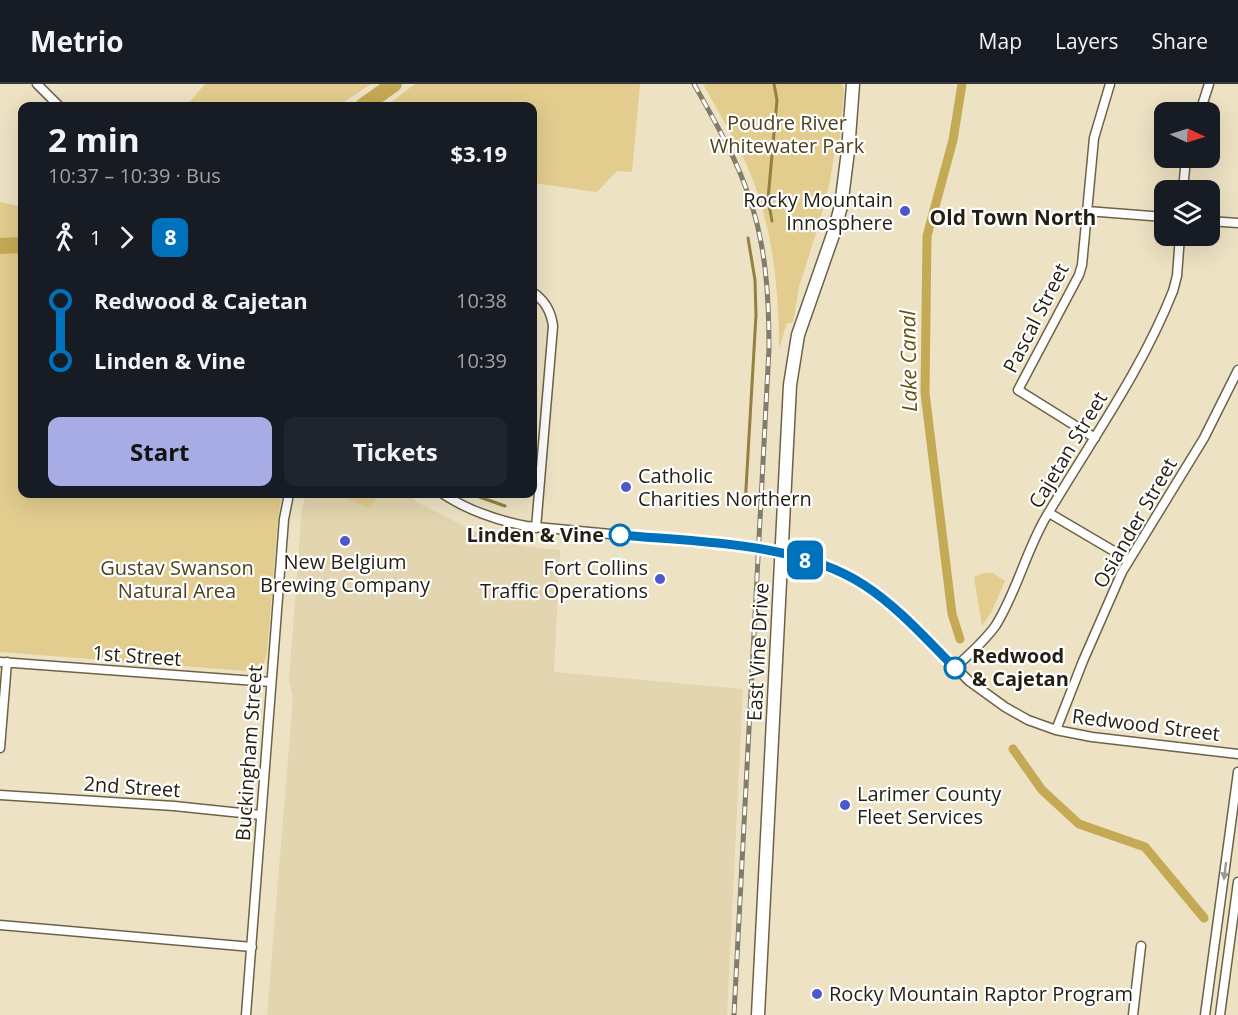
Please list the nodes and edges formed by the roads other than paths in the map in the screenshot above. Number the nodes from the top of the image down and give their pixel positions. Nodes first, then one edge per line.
1 (853, 84) edge
2 (1110, 84) edge
3 (1209, 84) edge
4 (43, 86) edge
5 (56, 102) edge
6 (1203, 102) edge
7 (1087, 211) junction
8 (1154, 216) edge
9 (1220, 222) edge
10 (1238, 223) edge
11 (1179, 246) edge
12 (537, 297) edge
13 (1238, 370) edge
14 (1095, 438) junction
15 (288, 498) edge
16 (450, 498) edge
17 (1049, 513) junction
18 (536, 528) junction
19 (782, 554) junction
20 (1129, 560) junction
21 (3, 662) edge
22 (955, 668) junction
23 (271, 682) junction
24 (1056, 730) junction
25 (0, 748) edge
26 (1238, 754) edge
27 (1238, 772) edge
28 (0, 795) edge
29 (261, 815) junction
30 (1238, 882) edge
31 (0, 925) edge
32 (1141, 946) dead end
33 (252, 947) junction
34 (246, 1015) edge
35 (758, 1015) edge
36 (1133, 1015) edge
37 (1205, 1015) edge
38 (1220, 1015) edge

1 - 19 main road, East Vine Drive
2 - 7 street, Pascal Street
3 - 6 street
4 - 5 street
7 - 8 street
7 - 14 street, Pascal Street
9 - 10 street
11 - 14 street, Cajetan Street
12 - 18 street
13 - 20 street, Osiander Street
14 - 17 street, Cajetan Street
15 - 23 street, Buckingham Street
16 - 18 street, Redwood Street
17 - 20 street
17 - 22 street, Cajetan Street
18 - 19 street, Redwood Street
19 - 22 street, Redwood Street
19 - 35 main road, East Vine Drive
20 - 24 street, Osiander Street
21 - 23 street, 1st Street
21 - 25 street
22 - 24 street, Redwood Street
23 - 29 street, Buckingham Street
24 - 26 street, Redwood Street
27 -> 37 street
28 - 29 street, 2nd Street
29 - 33 street, Buckingham Street
30 - 38 street
31 - 33 street
32 - 36 street
33 - 34 street, Buckingham Street

